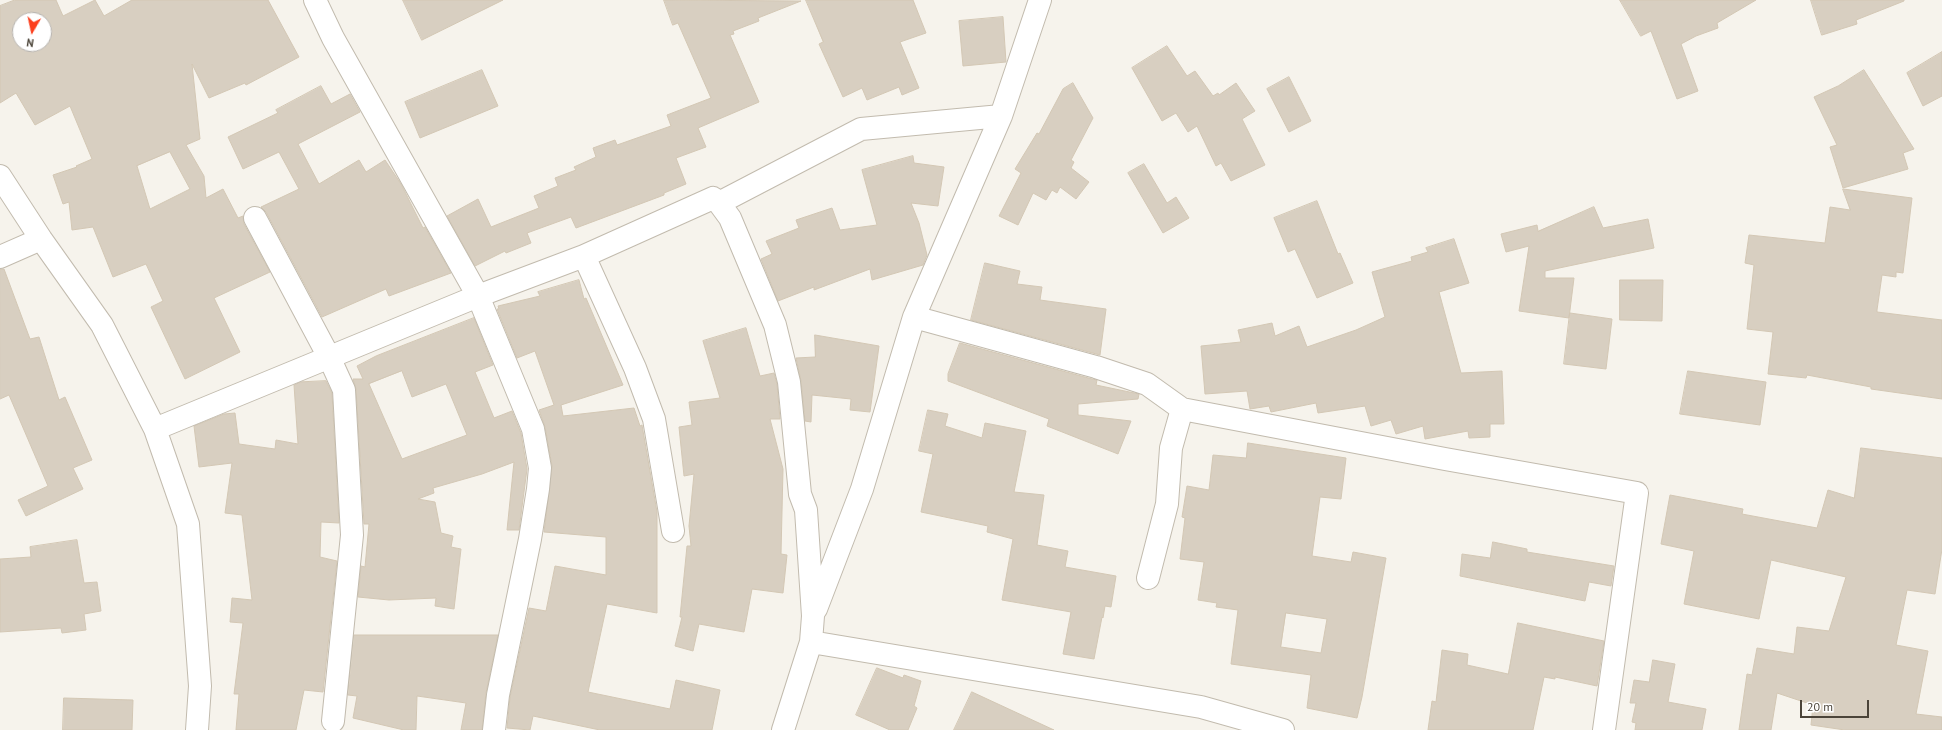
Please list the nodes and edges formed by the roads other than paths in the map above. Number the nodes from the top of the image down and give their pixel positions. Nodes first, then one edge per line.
1 (315, 0) edge
2 (1040, 0) edge
3 (1001, 116) junction
4 (0, 176) edge
5 (719, 203) junction
6 (255, 218) dead end
7 (41, 239) junction
8 (584, 256) junction
9 (0, 257) edge
10 (478, 296) junction
11 (914, 317) junction
12 (329, 357) junction
13 (1182, 409) junction
14 (155, 429) junction
15 (673, 531) dead end
16 (1148, 578) dead end
17 (813, 616) junction
18 (810, 642) junction
19 (333, 721) dead end
20 (197, 730) edge
21 (494, 730) edge
22 (783, 730) edge
23 (1283, 730) edge
24 (1604, 730) edge

1 - 10 street
2 - 3 street
3 - 5 street
3 - 11 street
4 - 7 street
5 - 8 street
5 - 17 street
6 - 12 street
7 - 9 street
7 - 14 street
8 - 10 street
8 - 15 street
10 - 12 street
10 - 21 street
11 - 13 street
11 - 17 street
12 - 14 street
12 - 19 street
13 - 16 street
13 - 24 street
14 - 20 street
17 - 18 street
18 - 22 street
18 - 23 street

